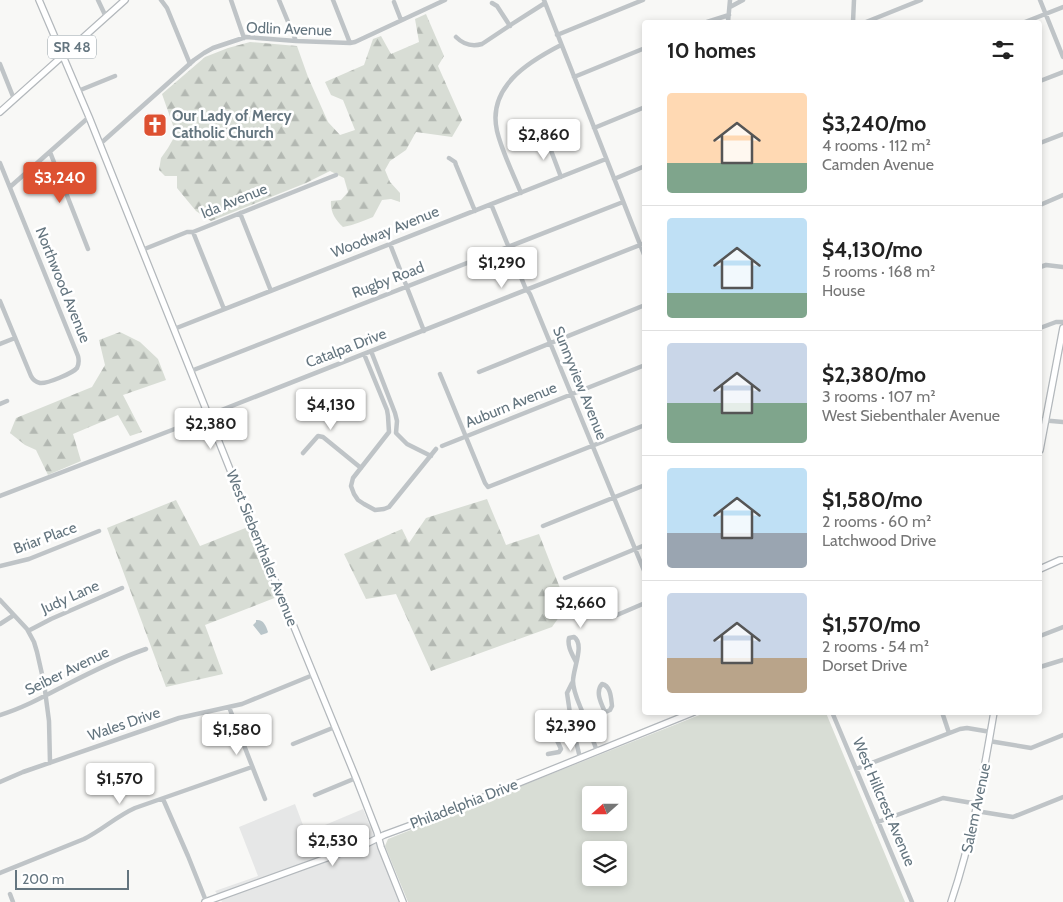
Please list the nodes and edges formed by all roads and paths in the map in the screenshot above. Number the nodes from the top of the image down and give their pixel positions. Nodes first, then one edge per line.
1 (39, 0) edge
2 (98, 0) edge
3 (125, 0) edge
4 (161, 0) edge
5 (231, 0) edge
6 (279, 0) edge
7 (333, 0) edge
8 (445, 0) edge
9 (643, 0) edge
10 (730, 0) edge
11 (743, 0) edge
12 (854, 0) edge
13 (921, 0) edge
14 (1040, 0) edge
15 (394, 2) dead end
16 (544, 2) edge
17 (492, 3) dead end
18 (1063, 7) edge
19 (730, 8) junction
20 (1046, 14) junction
21 (729, 15) junction
22 (106, 17) junction
23 (402, 20) junction
24 (713, 20) edge
25 (728, 20) edge
26 (852, 20) edge
27 (871, 20) edge
28 (1030, 20) edge
29 (510, 26) junction
30 (557, 35) junction
31 (456, 37) dead end
32 (244, 38) junction
33 (296, 41) junction
34 (350, 43) junction
35 (561, 45) junction
36 (642, 49) edge
37 (62, 56) junction
38 (1063, 57) edge
39 (0, 64) edge
40 (190, 64) junction
41 (1063, 72) edge
42 (115, 76) dead end
43 (574, 77) junction
44 (1042, 80) edge
45 (78, 91) junction
46 (14, 99) junction
47 (642, 108) edge
48 (0, 112) edge
49 (89, 117) junction
50 (594, 128) junction
51 (1063, 134) edge
52 (547, 140) dead end
53 (1042, 142) edge
54 (100, 144) junction
55 (50, 152) junction
56 (449, 158) dead end
57 (606, 159) junction
58 (0, 163) edge
59 (642, 167) edge
60 (336, 175) dead end
61 (561, 177) junction
62 (614, 179) junction
63 (10, 187) junction
64 (521, 193) junction
65 (1063, 195) edge
66 (623, 202) junction
67 (491, 204) junction
68 (1042, 204) edge
69 (475, 211) junction
70 (240, 213) junction
71 (193, 232) junction
72 (642, 243) edge
73 (390, 244) junction
74 (642, 245) edge
75 (509, 247) junction
76 (88, 249) dead end
77 (142, 250) junction
78 (1042, 266) edge
79 (1063, 267) edge
80 (406, 287) junction
81 (527, 290) junction
82 (271, 291) junction
83 (0, 301) edge
84 (642, 307) edge
85 (224, 309) junction
86 (1063, 322) edge
87 (1042, 327) edge
88 (1063, 328) edge
89 (174, 329) junction
90 (424, 331) junction
91 (15, 338) junction
92 (551, 343) junction
93 (0, 344) edge
94 (371, 352) junction
95 (364, 354) junction
96 (642, 366) edge
97 (191, 371) junction
98 (479, 372) dead end
99 (440, 374) dead end
100 (572, 395) junction
101 (7, 401) dead end
102 (0, 404) edge
103 (208, 416) junction
104 (1043, 420) edge
105 (1063, 422) edge
106 (642, 426) edge
107 (389, 432) junction
108 (396, 433) junction
109 (466, 437) junction
110 (442, 446) dead end
111 (593, 446) junction
112 (436, 449) dead end
113 (303, 453) dead end
114 (431, 456) junction
115 (361, 468) junction
116 (642, 486) edge
117 (0, 496) edge
118 (614, 498) junction
119 (544, 526) dead end
120 (99, 532) dead end
121 (642, 546) edge
122 (635, 549) junction
123 (1062, 559) edge
124 (0, 566) edge
125 (642, 566) edge
126 (1042, 568) edge
127 (565, 578) dead end
128 (122, 588) dead end
129 (0, 600) edge
130 (642, 604) edge
131 (14, 615) junction
132 (617, 615) dead end
133 (0, 624) edge
134 (1063, 627) edge
135 (28, 631) junction
136 (1042, 635) edge
137 (146, 650) dead end
138 (1063, 660) edge
139 (576, 662) junction
140 (1042, 666) edge
141 (314, 675) junction
142 (573, 681) junction
143 (46, 695) junction
144 (229, 708) junction
145 (605, 712) junction
146 (0, 715) edge
147 (687, 715) edge
148 (833, 715) edge
149 (943, 715) edge
150 (994, 715) edge
151 (586, 720) junction
152 (572, 726) junction
153 (335, 727) junction
154 (991, 732) junction
155 (949, 733) junction
156 (1063, 734) edge
157 (989, 741) junction
158 (292, 744) dead end
159 (597, 751) junction
160 (548, 754) dead end
161 (580, 758) junction
162 (50, 762) junction
163 (252, 767) junction
164 (856, 769) junction
165 (356, 778) junction
166 (0, 782) edge
167 (314, 795) dead end
168 (1063, 797) edge
169 (163, 799) junction
170 (264, 799) dead end
171 (978, 804) junction
172 (976, 812) junction
173 (878, 822) junction
174 (379, 838) junction
175 (0, 873) edge
176 (10, 894) dead end
177 (13, 902) edge
178 (206, 902) edge
179 (403, 902) edge
180 (912, 902) edge
181 (951, 902) edge

1 - 37 main road, West Siebenthaler Avenue
2 - 22 street
3 - 22 main road, SR 48
4 - 40 street
5 - 32 street
6 - 33 street
7 - 34 street
8 - 23 street, Odlin Avenue
9 - 30 street
10 - 19 street
11 - 19 street
12 - 26 street
13 - 27 street
14 - 20 street
15 - 23 street
16 - 29 street
16 - 30 street
17 - 29 street
18 - 20 street
19 - 21 street
20 - 28 street
20 - 38 street
21 - 24 street
21 - 25 street
22 - 37 main road, SR 48
23 - 34 street, Odlin Avenue
29 - 31 street
30 - 35 street
32 - 33 street, Odlin Avenue
32 - 40 street, Odlin Avenue
33 - 34 street, Odlin Avenue
35 - 43 street
35 - 64 street
36 - 43 street
37 - 45 main road, West Siebenthaler Avenue
37 - 46 main road, SR 48
39 - 46 street
40 - 54 street, Odlin Avenue
41 - 44 street
42 - 45 street
43 - 50 street
45 - 49 main road, West Siebenthaler Avenue
46 - 48 main road, SR 48
47 - 50 street
49 - 54 main road, West Siebenthaler Avenue
49 - 55 street
50 - 57 street
51 - 53 street
52 - 61 street
54 - 77 main road, West Siebenthaler Avenue
55 - 63 street
55 - 76 street
56 - 69 street
57 - 61 street, Woodway Avenue
57 - 62 street
58 - 63 street, Northwood Avenue
59 - 62 street
60 - 70 street, Ida Avenue
61 - 64 street, Woodway Avenue
62 - 66 street
63 - 91 street, Northwood Avenue
64 - 67 street, Woodway Avenue
65 - 68 street
66 - 72 street
66 - 75 street, Rugby Road
67 - 69 street, Woodway Avenue
67 - 75 street, Sunnyview Avenue
69 - 73 street, Woodway Avenue
70 - 71 street, Ida Avenue
70 - 82 street
71 - 77 street, Ida Avenue
71 - 85 street
73 - 80 street
73 - 82 street, Woodway Avenue
74 - 81 street, Catalpa Drive
75 - 80 street, Rugby Road
75 - 81 street, Sunnyview Avenue
77 - 89 main road, West Siebenthaler Avenue
78 - 79 street
80 - 90 street
80 - 97 street, Rugby Road
81 - 90 street, Catalpa Drive
81 - 92 street, Sunnyview Avenue
82 - 85 street, Woodway Avenue
83 - 91 street
84 - 92 street
85 - 89 street, Woodway Avenue
86 - 87 street
88 - 104 main road
89 - 97 main road, West Siebenthaler Avenue
90 - 94 street, Catalpa Drive
91 - 93 street
92 - 98 street
92 - 100 street, Sunnyview Avenue
94 - 95 street, Catalpa Drive
94 - 108 street
95 - 103 street, Catalpa Drive
95 - 107 street
96 - 100 street, Auburn Avenue
97 - 103 main road, West Siebenthaler Avenue
99 - 109 street
100 - 109 street, Auburn Avenue
100 - 111 street, Sunnyview Avenue
101 - 102 street
103 - 117 street, Catalpa Drive
103 - 141 main road, West Siebenthaler Avenue
104 - 105 street
106 - 111 street
107 - 108 street
107 - 115 street
108 - 114 street
109 - 110 street, Auburn Avenue
109 - 111 street
111 - 118 street, Sunnyview Avenue
112 - 114 street
113 - 115 street
114 - 115 street
116 - 118 street
118 - 119 street
118 - 122 street, Sunnyview Avenue
120 - 124 street, Briar Place
121 - 122 street
122 - 125 street, Sunnyview Avenue
122 - 127 street
123 - 126 main road
128 - 135 street, Judy Lane
129 - 131 street
130 - 132 street
131 - 133 street
131 - 135 street
134 - 136 street
135 - 143 street
137 - 143 street, Seiber Avenue
138 - 140 street
139 - 139 street
139 - 142 street
141 - 144 street, Wales Drive
141 - 153 main road, West Siebenthaler Avenue
142 - 151 street
142 - 152 street
143 - 146 street, Seiber Avenue
143 - 162 street
144 - 162 street, Wales Drive
144 - 163 street
145 - 145 street
145 - 151 street
147 - 159 main road, Philadelphia Drive
148 - 164 street, West Hillcrest Avenue
149 - 155 street
150 - 154 main road, Salem Avenue
151 - 152 street
151 - 159 street
152 - 160 street
152 - 161 street
153 - 158 street
153 - 165 main road, West Siebenthaler Avenue
154 - 155 street
154 - 157 main road, Salem Avenue
155 - 164 street
156 - 157 street
157 - 171 main road, Salem Avenue
159 - 161 main road, Philadelphia Drive
161 - 174 main road, Philadelphia Drive
162 - 166 street, Wales Drive
163 - 169 street
163 - 170 street
164 - 173 street, West Hillcrest Avenue
165 - 167 street
165 - 174 main road, West Siebenthaler Avenue
168 - 172 street
169 - 175 street
169 - 178 street
171 - 172 main road, Salem Avenue
171 - 173 street
172 - 181 main road, Salem Avenue
173 - 180 street, West Hillcrest Avenue
174 - 178 main road, Philadelphia Drive
174 - 179 main road, West Siebenthaler Avenue
176 - 177 street

